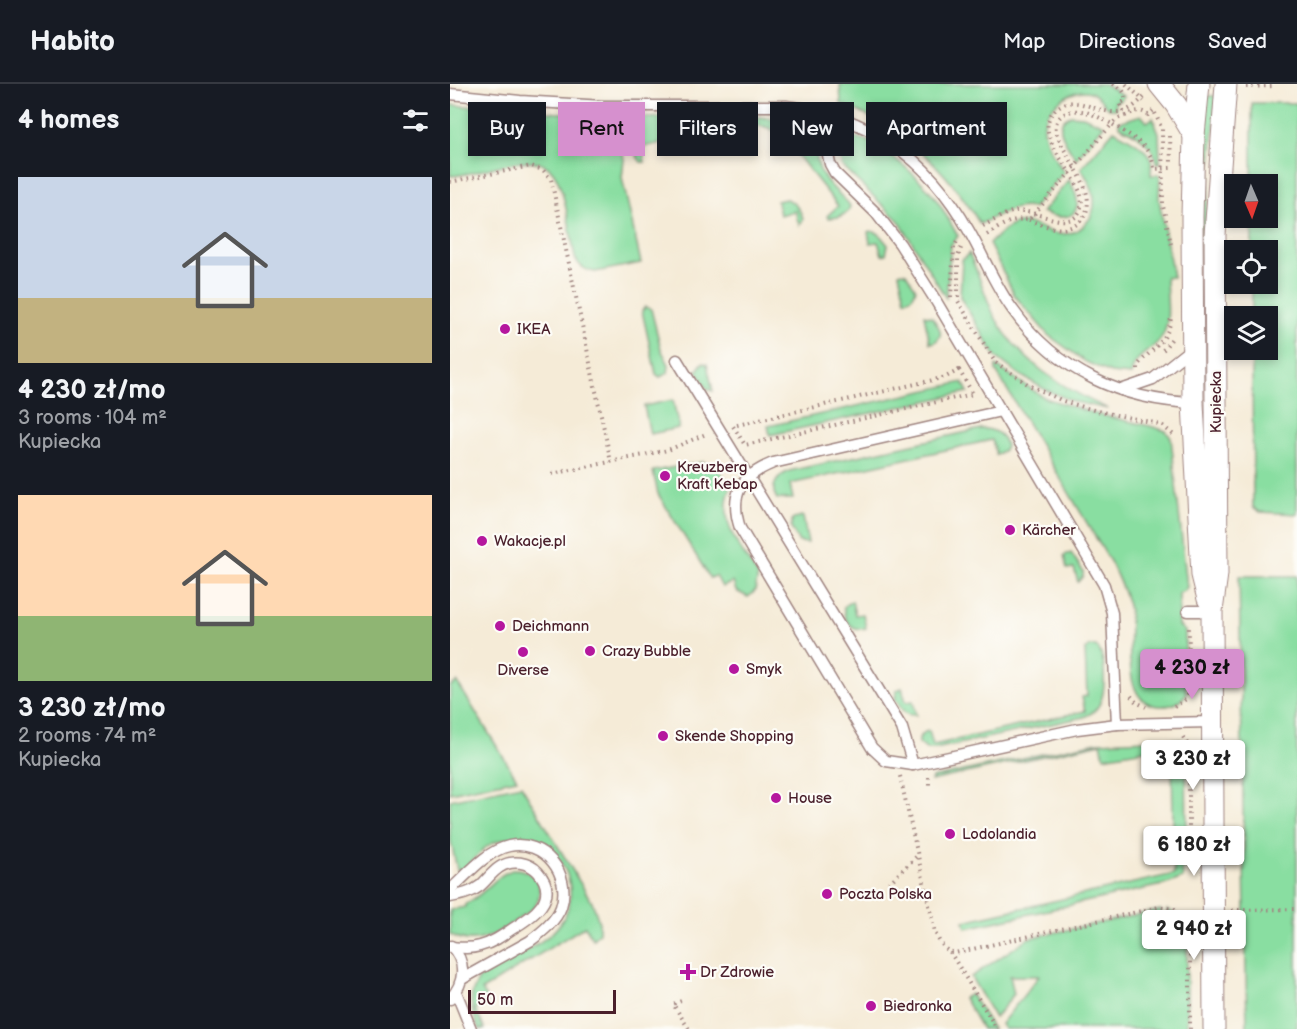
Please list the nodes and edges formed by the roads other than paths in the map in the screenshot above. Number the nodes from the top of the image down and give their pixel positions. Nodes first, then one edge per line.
1 (1159, 84) edge
2 (1199, 84) edge
3 (1226, 84) edge
4 (450, 94) edge
5 (770, 106) edge
6 (854, 124) edge
7 (1194, 135) junction
8 (828, 156) edge
9 (1193, 348) junction
10 (677, 360) dead end
11 (1121, 390) junction
12 (1193, 403) junction
13 (1216, 403) junction
14 (1001, 411) junction
15 (747, 476) junction
16 (1188, 611) road end
17 (1212, 611) junction
18 (1212, 722) junction
19 (1117, 724) junction
20 (913, 765) junction
21 (450, 890) edge
22 (450, 897) edge
23 (451, 946) edge
24 (462, 979) junction
25 (453, 995) edge
26 (471, 1029) edge
27 (1214, 1029) edge

1 - 7 street
2 - 7 street, Kupiecka
3 - 13 street, Kupiecka
4 - 5 lane
6 - 11 lane
7 - 9 street, Kupiecka
8 - 14 lane
9 - 11 lane
9 - 12 street, Kupiecka
10 - 15 lane
11 - 12 lane
12 - 13 lane
12 - 17 street, Kupiecka
13 - 17 street, Kupiecka
14 - 15 lane
14 - 19 lane
15 - 20 lane
15 - 20 lane
16 - 17 lane
17 - 18 street, Kupiecka
18 - 19 lane
18 - 27 street, Kupiecka
19 - 20 lane
21 - 24 lane
22 - 23 lane
23 - 24 lane
24 - 25 lane
25 - 26 lane

